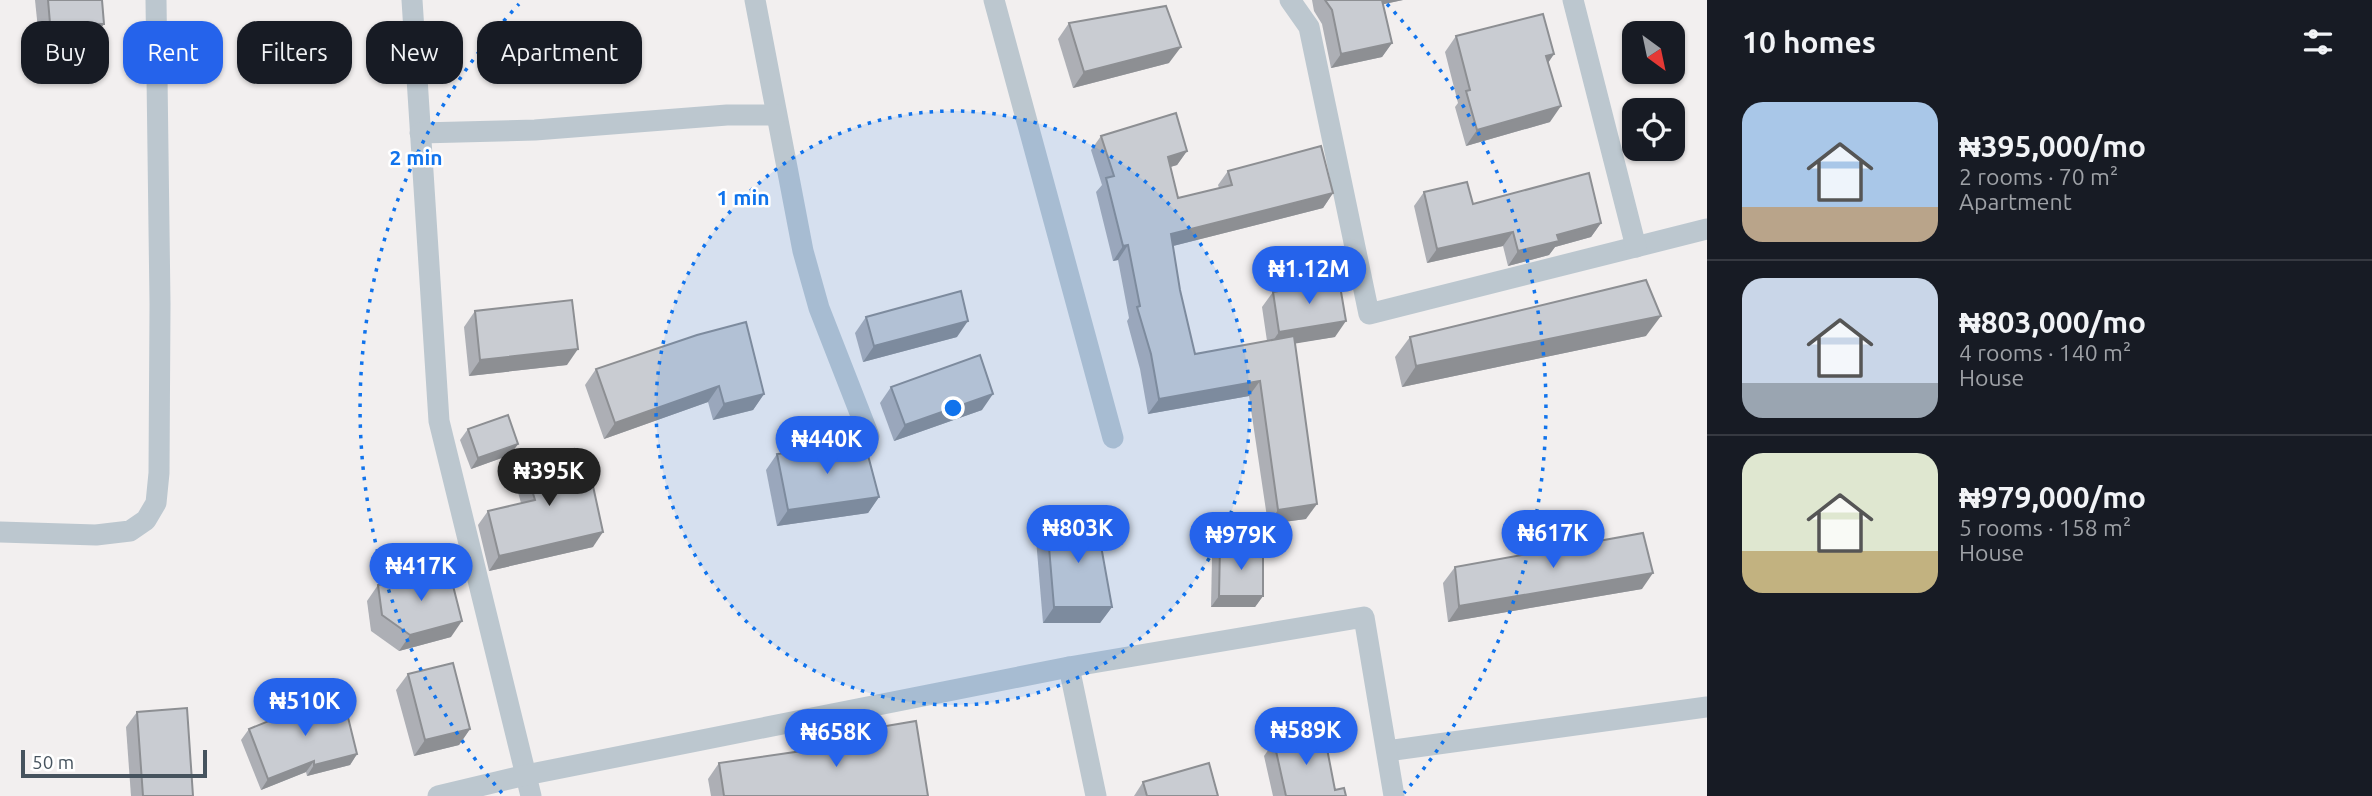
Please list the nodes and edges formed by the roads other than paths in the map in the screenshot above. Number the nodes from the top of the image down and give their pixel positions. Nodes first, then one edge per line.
1 (156, 0) edge
2 (412, 0) edge
3 (755, 0) edge
4 (994, 0) edge
5 (1290, 0) edge
6 (1573, 0) edge
7 (776, 115) junction
8 (420, 133) junction
9 (1707, 229) edge
10 (1636, 247) junction
11 (869, 436) dead end
12 (1113, 438) dead end
13 (0, 532) edge
14 (1069, 667) junction
15 (1707, 707) edge
16 (1387, 751) junction
17 (526, 775) junction
18 (438, 796) edge
19 (531, 796) edge
20 (1096, 796) edge
21 (1394, 796) edge

1 - 13 street
2 - 8 street
3 - 7 street
4 - 12 street
5 - 10 street
6 - 10 street
7 - 8 street
7 - 11 street
8 - 17 street
9 - 10 street
14 - 16 street
14 - 17 street
14 - 20 street
15 - 16 street
16 - 21 street
17 - 18 street
17 - 19 street

